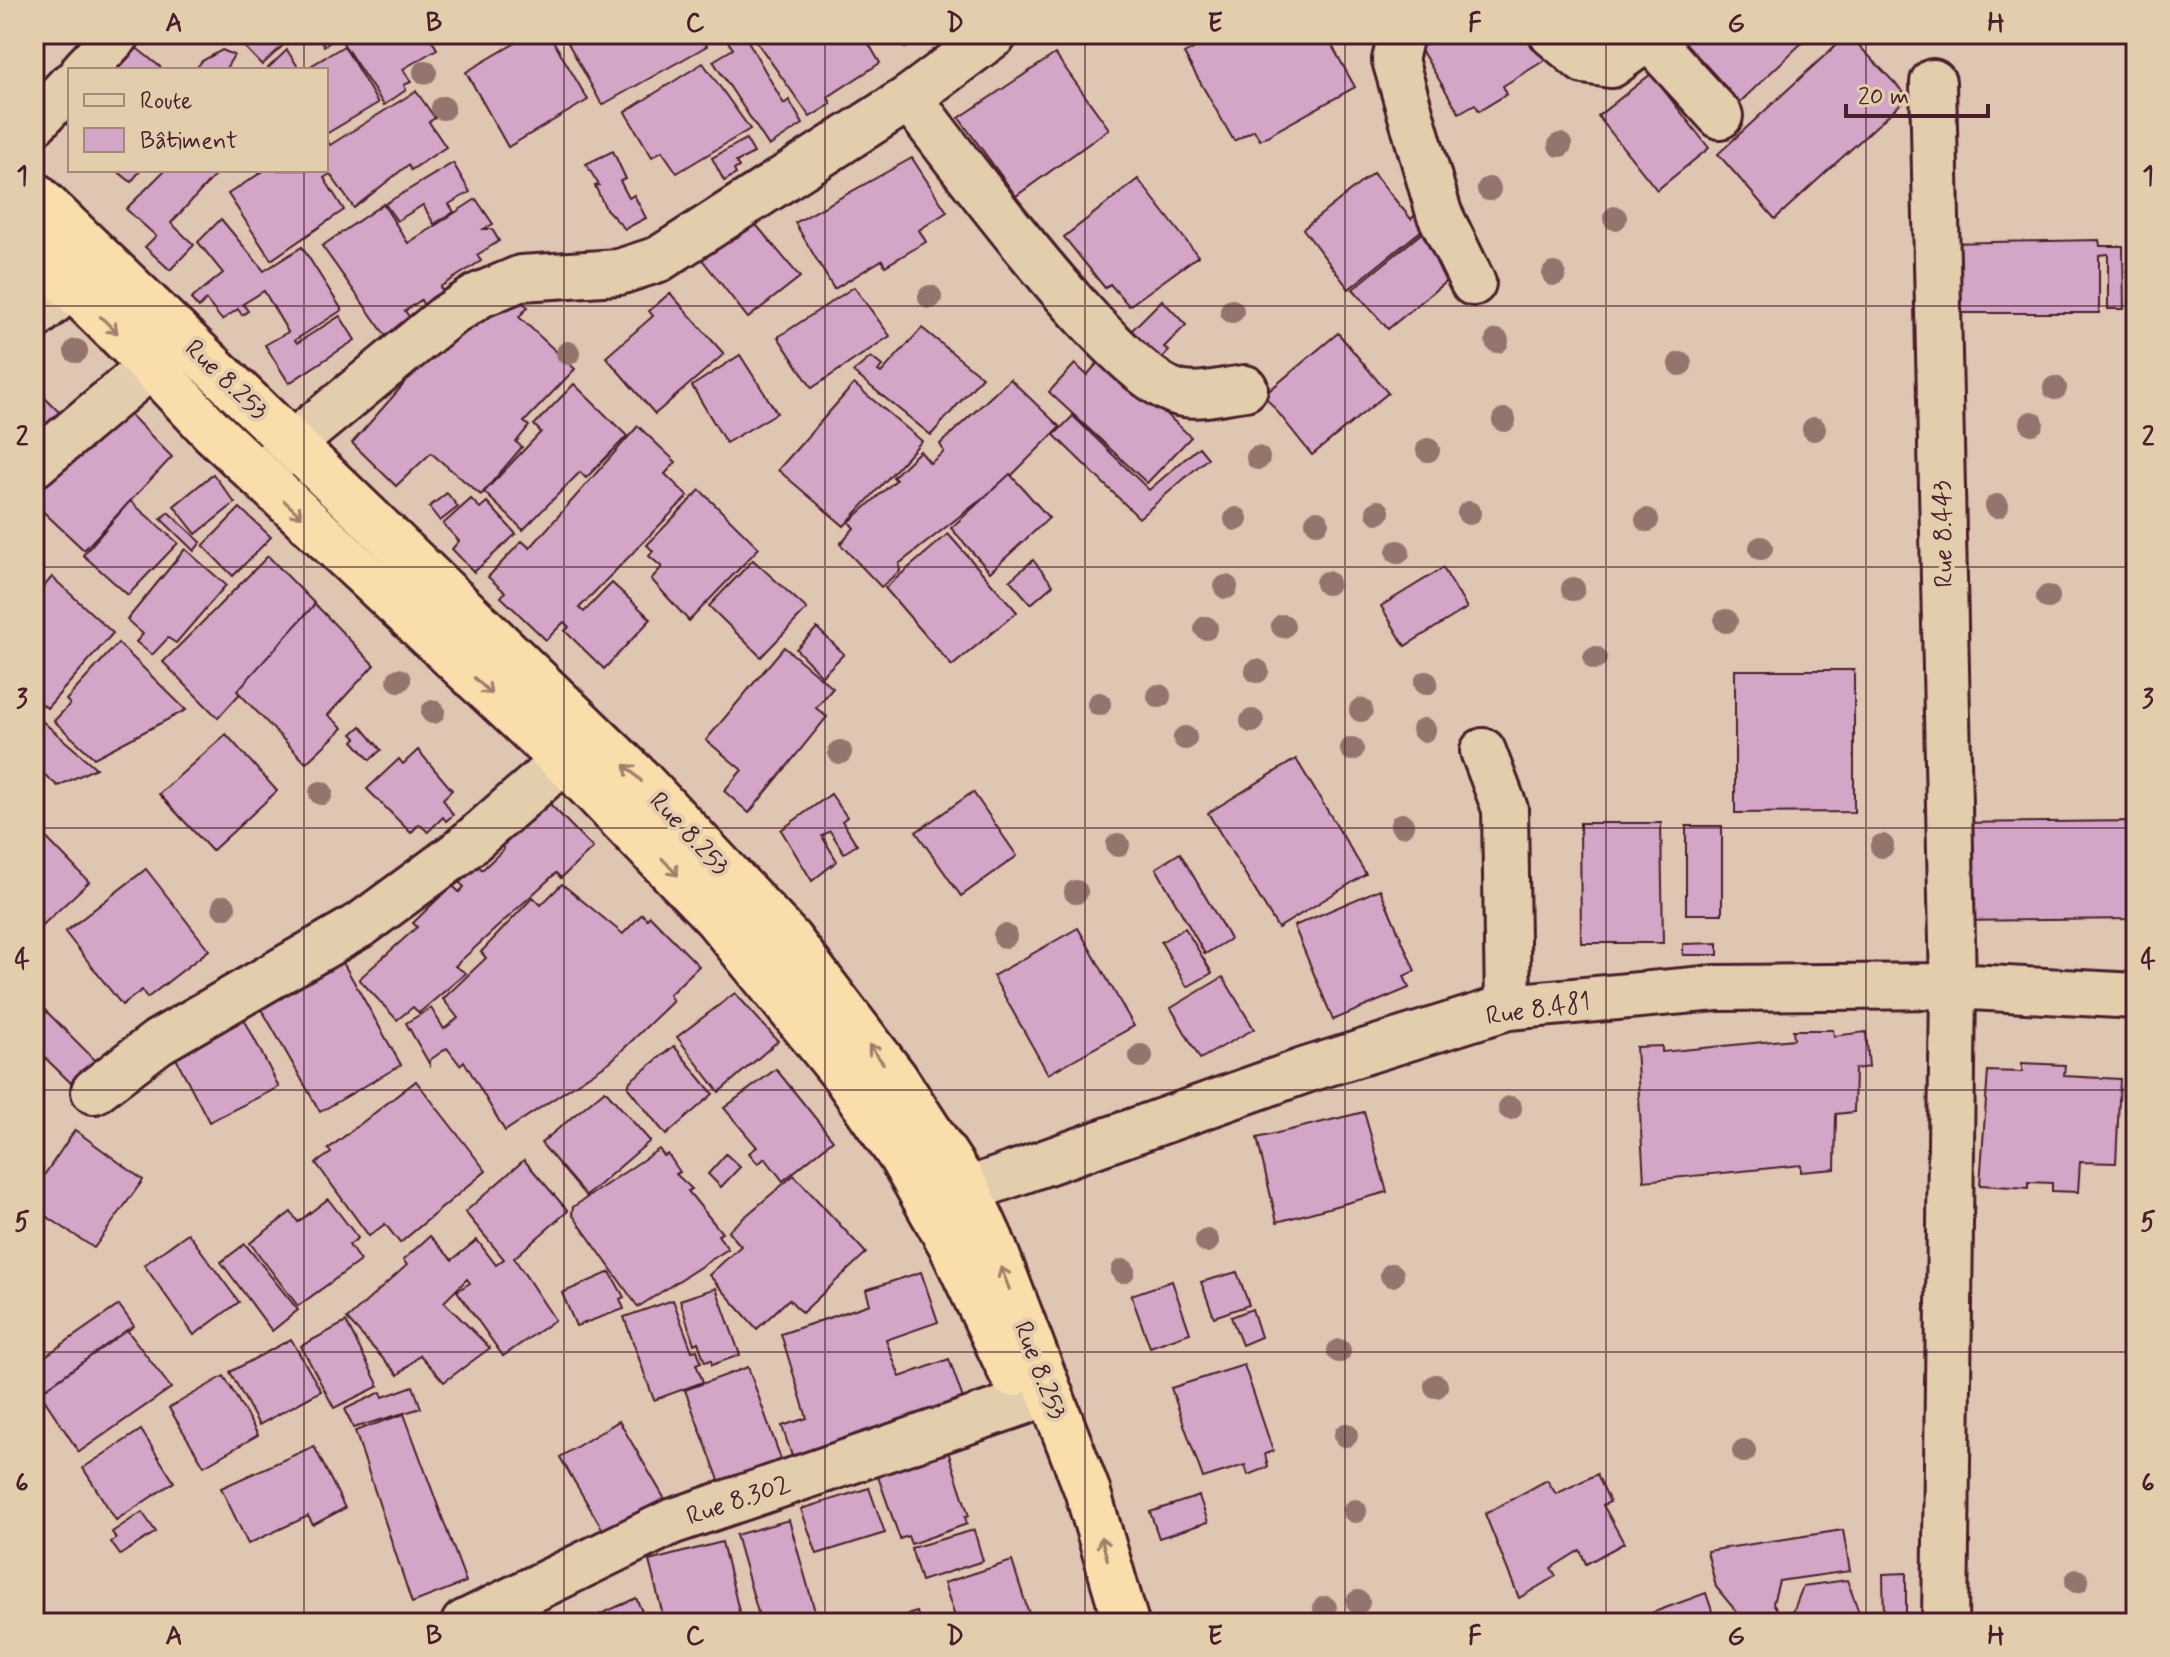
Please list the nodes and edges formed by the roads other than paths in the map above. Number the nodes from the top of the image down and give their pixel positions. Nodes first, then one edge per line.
1 (118, 34) edge
2 (995, 34) edge
3 (1401, 34) edge
4 (1552, 34) edge
5 (86, 68) edge
6 (1933, 82) dead end
7 (68, 87) edge
8 (909, 98) junction
9 (1720, 116) dead end
10 (34, 123) edge
11 (34, 194) edge
12 (34, 250) edge
13 (1473, 283) dead end
14 (71, 287) junction
15 (34, 317) edge
16 (151, 366) junction
17 (1245, 388) dead end
18 (293, 443) junction
19 (34, 465) edge
20 (260, 476) junction
21 (1483, 751) dead end
22 (563, 761) junction
23 (1953, 986) junction
24 (2136, 996) edge
25 (1508, 1007) junction
26 (94, 1091) dead end
27 (968, 1190) junction
28 (1024, 1402) junction
29 (464, 1623) edge
30 (1096, 1623) edge
31 (1126, 1623) edge
32 (1945, 1623) edge

1 - 5 street
2 - 8 street
3 - 13 street
4 - 9 street
6 - 23 street, Rue 8.443
7 - 10 street
8 - 17 street
8 - 18 street
11 - 18 highway, Rue 8.253
12 - 14 highway, Rue 8.253
14 - 15 street
14 -> 16 highway, Rue 8.253
16 - 19 street
16 - 20 highway, Rue 8.253
18 - 20 street
27 -> 18 highway, Rue 8.253
20 -> 22 highway, Rue 8.253
21 - 25 street
22 - 26 street
22 -> 28 highway, Rue 8.253
23 - 24 street, Rue 8.481
23 - 25 street, Rue 8.481
23 - 32 street, Rue 8.443
25 - 27 street, Rue 8.481
31 -> 27 highway, Rue 8.253
28 - 29 street, Rue 8.302
28 - 30 highway, Rue 8.253

